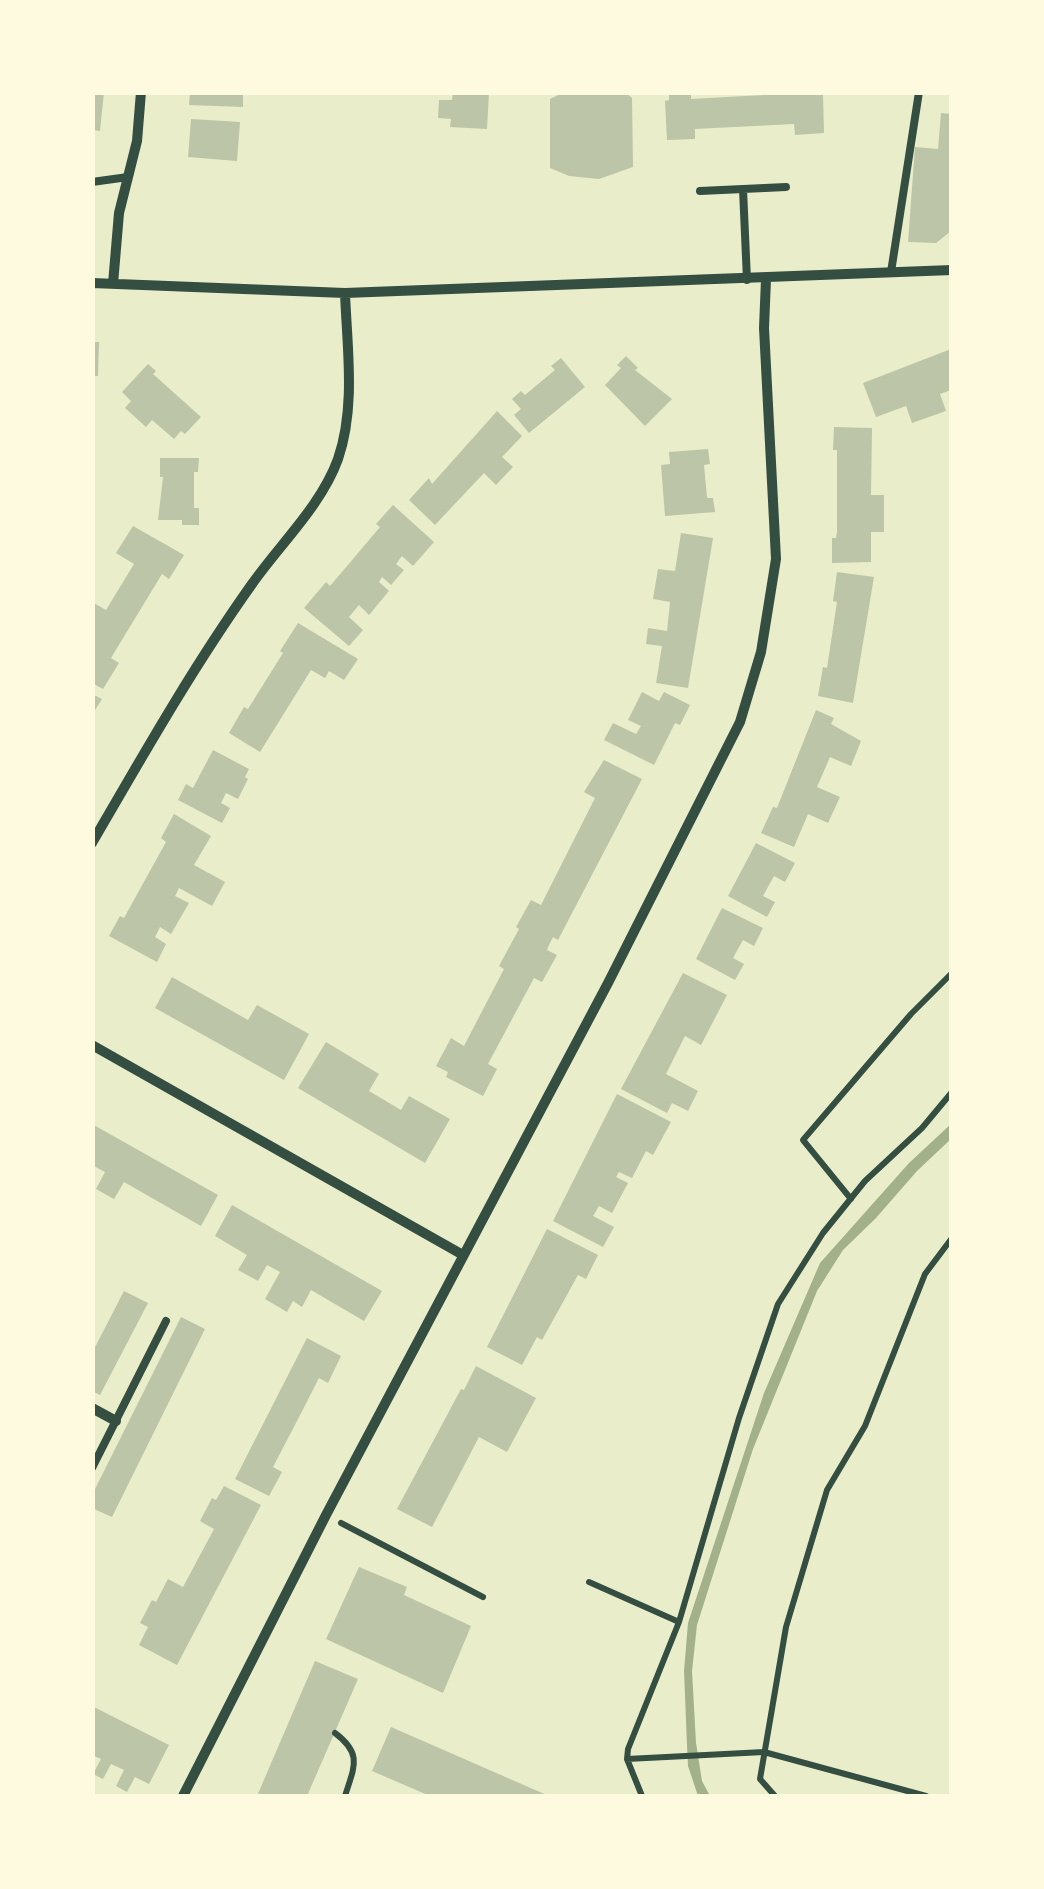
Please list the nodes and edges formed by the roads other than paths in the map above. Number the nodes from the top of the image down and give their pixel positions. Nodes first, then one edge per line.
1 (141, 92) edge
2 (919, 92) edge
3 (128, 177) junction
4 (92, 182) edge
5 (786, 186) dead end
6 (744, 189) junction
7 (700, 192) dead end
8 (952, 270) edge
9 (891, 272) junction
10 (766, 279) junction
11 (747, 280) junction
12 (92, 283) edge
13 (112, 284) junction
14 (345, 293) junction
15 (92, 843) edge
16 (92, 1044) edge
17 (463, 1255) junction
18 (166, 1321) dead end
19 (92, 1408) edge
20 (116, 1421) junction
21 (92, 1468) edge
22 (183, 1796) edge

1 - 3 street
2 - 9 lane
3 - 4 lane
3 - 13 street
5 - 6 lane
6 - 7 lane
6 - 11 lane
8 - 9 street
9 - 10 street
10 - 11 street
10 - 17 street
11 - 14 street
12 - 13 street
13 - 14 street
14 - 15 street
16 - 17 street
17 - 22 street
18 - 20 lane
19 - 20 street
20 - 21 lane

